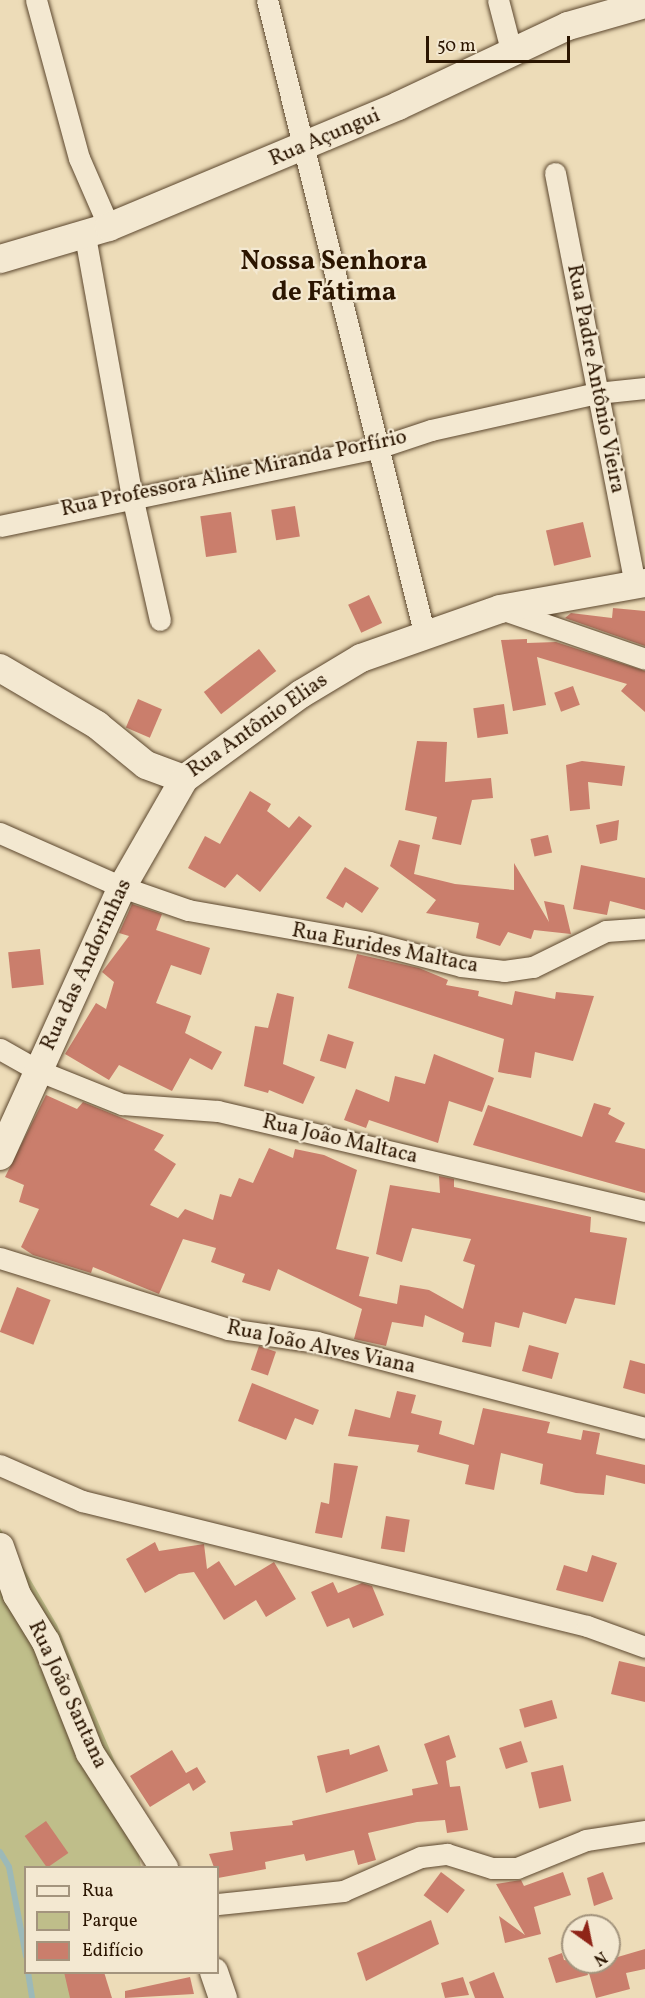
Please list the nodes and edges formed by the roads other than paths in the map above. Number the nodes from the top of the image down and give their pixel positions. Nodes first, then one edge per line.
1 (36, 0) edge
2 (267, 0) edge
3 (498, 0) edge
4 (645, 4) edge
5 (511, 50) junction
6 (304, 148) junction
7 (555, 173) dead end
8 (97, 231) junction
9 (0, 259) edge
10 (645, 388) edge
11 (597, 393) junction
12 (376, 448) junction
13 (132, 496) junction
14 (0, 526) edge
15 (640, 584) edge
16 (500, 609) junction
17 (160, 620) dead end
18 (424, 632) junction
19 (645, 659) edge
20 (0, 669) edge
21 (184, 779) junction
22 (0, 832) edge
23 (122, 888) junction
24 (645, 928) edge
25 (0, 1049) edge
26 (37, 1070) junction
27 (0, 1156) edge
28 (645, 1211) edge
29 (0, 1258) edge
30 (645, 1428) edge
31 (0, 1465) edge
32 (0, 1547) edge
33 (645, 1647) edge
34 (645, 1831) edge
35 (163, 1866) edge
36 (219, 1904) edge
37 (215, 1974) edge
38 (223, 1998) edge

1 - 8 street
2 - 6 street
3 - 5 street
4 - 5 street, Rua Açungui
5 - 6 street, Rua Açungui
6 - 8 street, Rua Açungui
6 - 12 street
7 - 11 street, Rua Padre Antônio Vieira
8 - 9 street, Rua Açungui
8 - 13 street
10 - 11 street, Rua Professora Aline Miranda Porfírio
11 - 12 street, Rua Professora Aline Miranda Porfírio
11 - 15 street, Rua Padre Antônio Vieira
12 - 13 street, Rua Professora Aline Miranda Porfírio
12 - 18 street
13 - 14 street, Rua Professora Aline Miranda Porfírio
13 - 17 street
15 - 16 street, Rua Antônio Elias
16 - 18 street, Rua Antônio Elias
16 - 19 street
18 - 21 street, Rua Antônio Elias
20 - 21 street, Rua Antônio Elias
21 - 23 street, Rua das Andorinhas
22 - 23 street, Rua Eurides Maltaca
23 - 24 street, Rua Eurides Maltaca
23 - 26 street, Rua das Andorinhas
25 - 26 street, Rua João Maltaca
26 - 27 street, Rua das Andorinhas
26 - 28 street, Rua João Maltaca
29 - 30 street, Rua João Alves Viana
31 - 33 street
32 - 35 street, Rua João Santana
34 - 36 street
37 - 38 street

